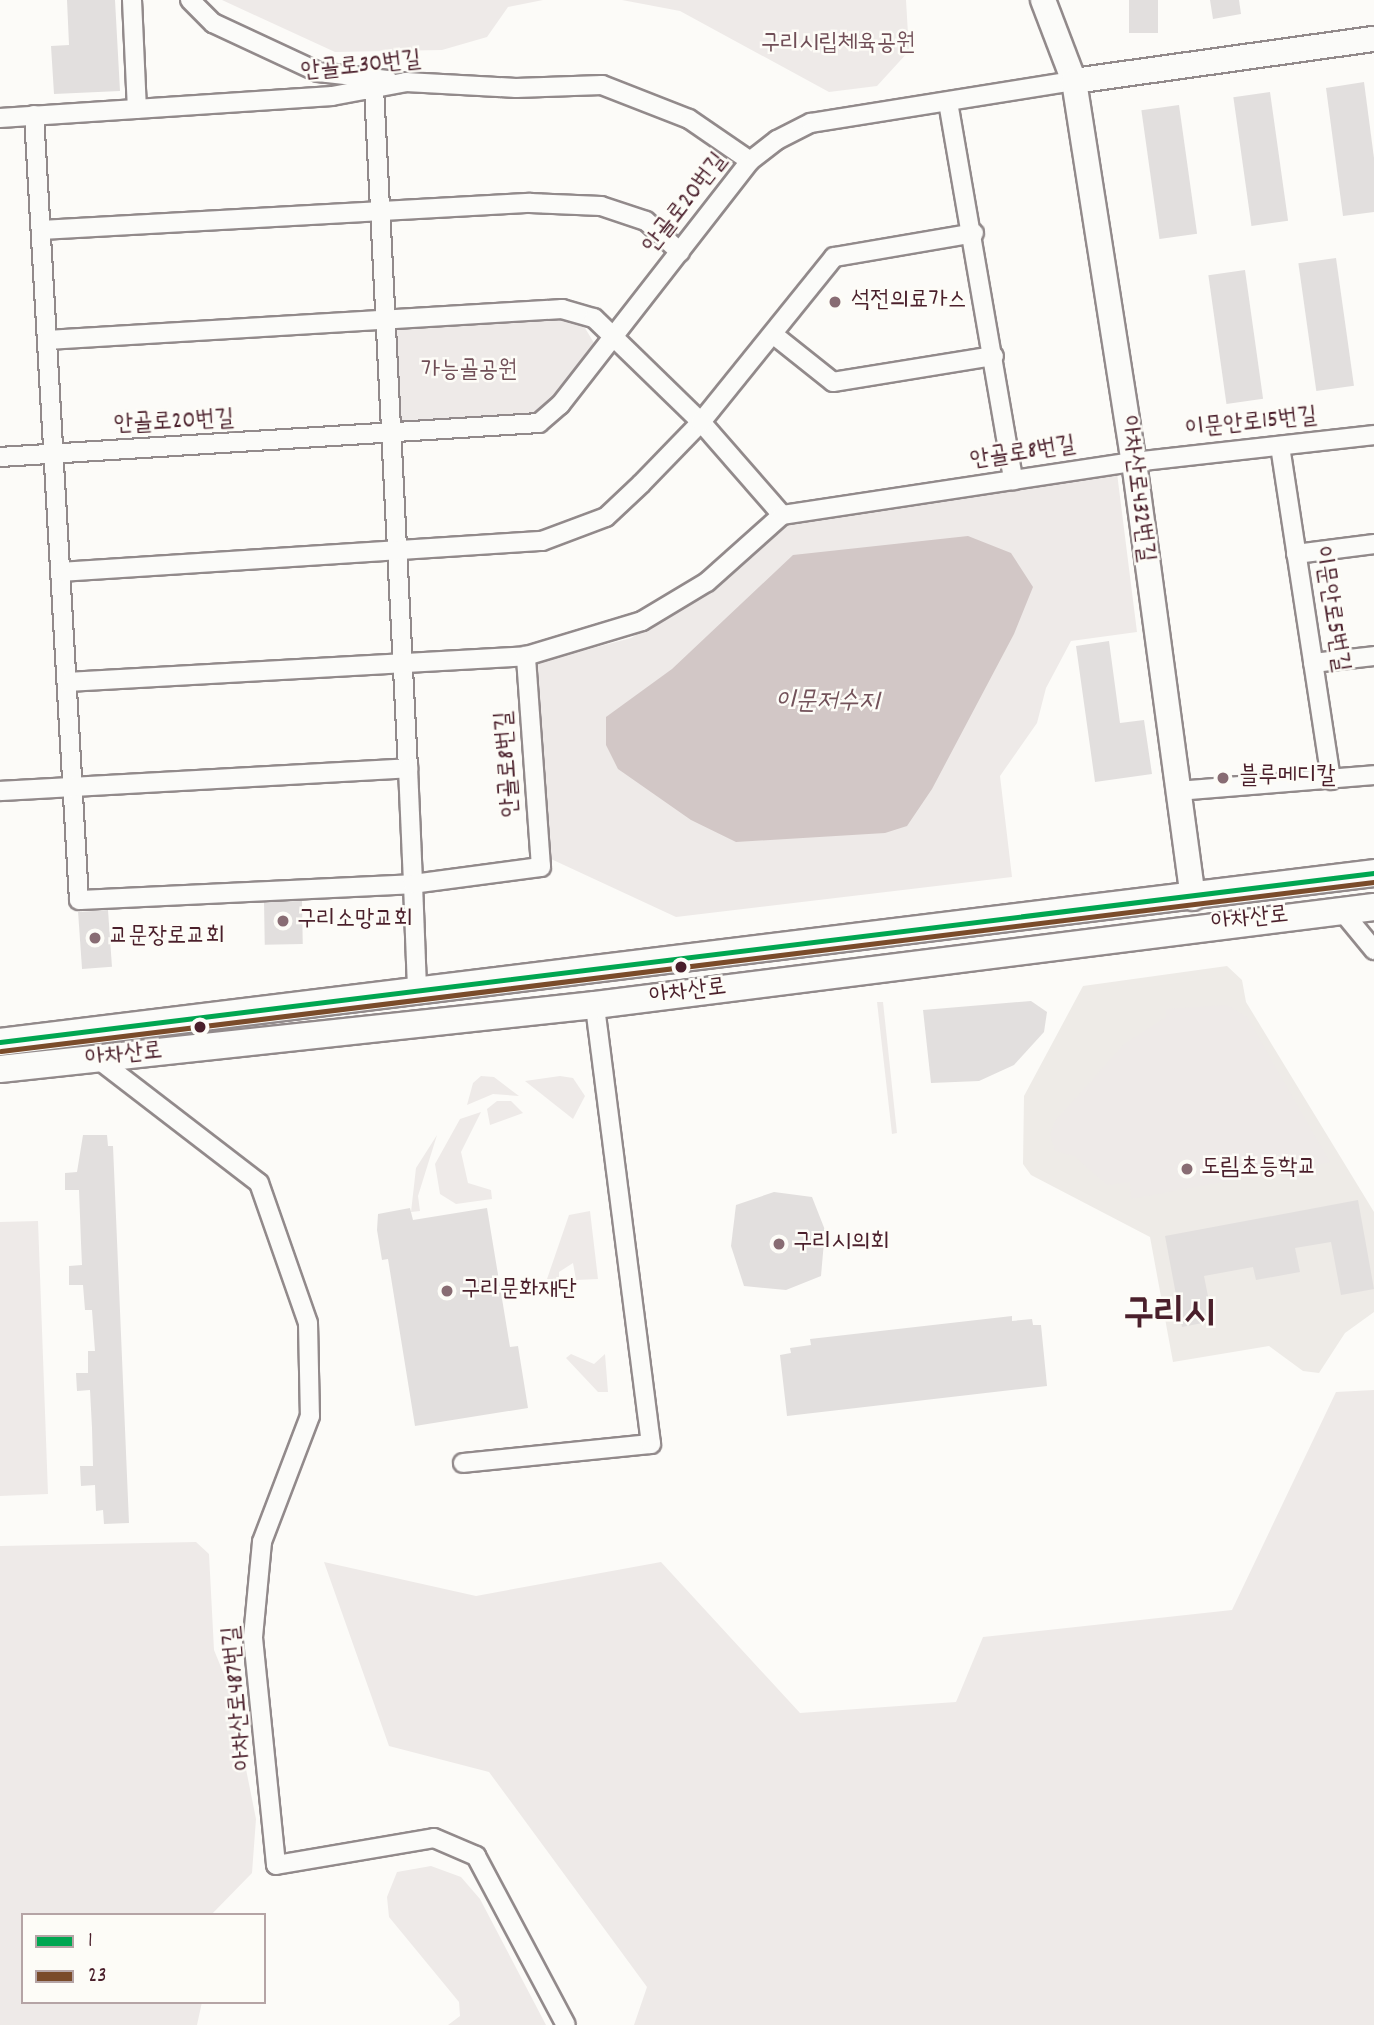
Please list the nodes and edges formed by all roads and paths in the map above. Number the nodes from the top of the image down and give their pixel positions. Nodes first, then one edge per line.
1 (132, 0) edge
2 (190, 0) edge
3 (1043, 0) edge
4 (1374, 39) edge
5 (1074, 81) junction
6 (406, 82) junction
7 (374, 88) junction
8 (948, 102) junction
9 (137, 109) junction
10 (34, 115) junction
11 (0, 118) edge
12 (750, 161) junction
13 (380, 209) junction
14 (41, 230) junction
15 (974, 233) junction
16 (680, 252) junction
17 (386, 320) junction
18 (611, 335) junction
19 (774, 335) junction
20 (47, 340) junction
21 (994, 356) junction
22 (701, 422) junction
23 (392, 435) junction
24 (1374, 435) edge
25 (1280, 446) junction
26 (54, 454) junction
27 (0, 457) edge
28 (1134, 462) junction
29 (1013, 480) junction
30 (782, 515) junction
31 (1374, 544) edge
32 (398, 553) junction
33 (1296, 554) junction
34 (61, 572) junction
35 (526, 656) junction
36 (1374, 656) edge
37 (402, 659) junction
38 (1313, 663) junction
39 (67, 682) junction
40 (408, 768) junction
41 (1374, 775) edge
42 (1331, 780) junction
43 (71, 787) junction
44 (0, 791) edge
45 (1177, 791) junction
46 (1374, 873) edge
47 (413, 884) junction
48 (1193, 898) junction
49 (1374, 907) edge
50 (1341, 910) junction
51 (1374, 950) edge
52 (417, 990) junction
53 (595, 1005) junction
54 (0, 1042) edge
55 (98, 1059) junction
56 (0, 1069) edge
57 (463, 1463) dead end
58 (566, 2025) edge

1 - 9 street
2 - 6 street
3 - 5 street, 아차산로432번길
4 - 5 street
5 - 8 street, 안골로20번길
5 - 28 street, 아차산로432번길
6 - 7 street, 안골로30번길
6 - 12 street, 안골로30번길
7 - 9 street, 안골로30번길
7 - 13 street
8 - 12 street, 안골로20번길
8 - 15 street
9 - 10 street, 안골로30번길
10 - 11 street, 안골로30번길
10 - 14 street
12 - 16 street, 안골로20번길
13 - 14 street
13 - 16 street
13 - 17 street
14 - 20 street
15 - 19 street
15 - 21 street
16 - 18 street, 안골로20번길
17 - 18 street
17 - 20 street
17 - 23 street
18 - 22 street
18 - 23 street, 안골로20번길
19 - 21 street
19 - 22 street
20 - 26 street
21 - 29 street
22 - 30 street
22 - 32 street
23 - 26 street, 안골로20번길
23 - 32 street
24 - 25 street, 이문안로15번길
25 - 28 street, 이문안로15번길
25 - 33 street, 이문안로5번길
26 - 27 street, 안골로20번길
26 - 34 street
28 - 29 street, 안골로8번길
28 - 45 street, 아차산로432번길
29 - 30 street, 안골로8번길
30 - 35 street
31 - 33 street
32 - 34 street
32 - 37 street
33 - 38 street, 이문안로5번길
34 - 39 street
35 - 37 street
35 - 47 street, 안골로8번길
36 - 38 street
37 - 39 street
37 - 40 street
38 - 42 street, 이문안로5번길
39 - 43 street
40 - 43 street
40 - 47 street
41 - 42 street
42 - 45 street
43 - 44 street
43 - 47 street
45 - 48 street, 아차산로432번길
46 - 48 main road, 아차산로
47 - 52 street
48 - 52 main road, 아차산로
49 - 50 main road, 아차산로
50 - 51 street
50 - 53 main road, 아차산로
52 - 54 main road, 아차산로
53 - 55 main road, 아차산로
53 - 57 street
55 - 56 main road, 아차산로
55 - 58 street, 아차산로487번길

